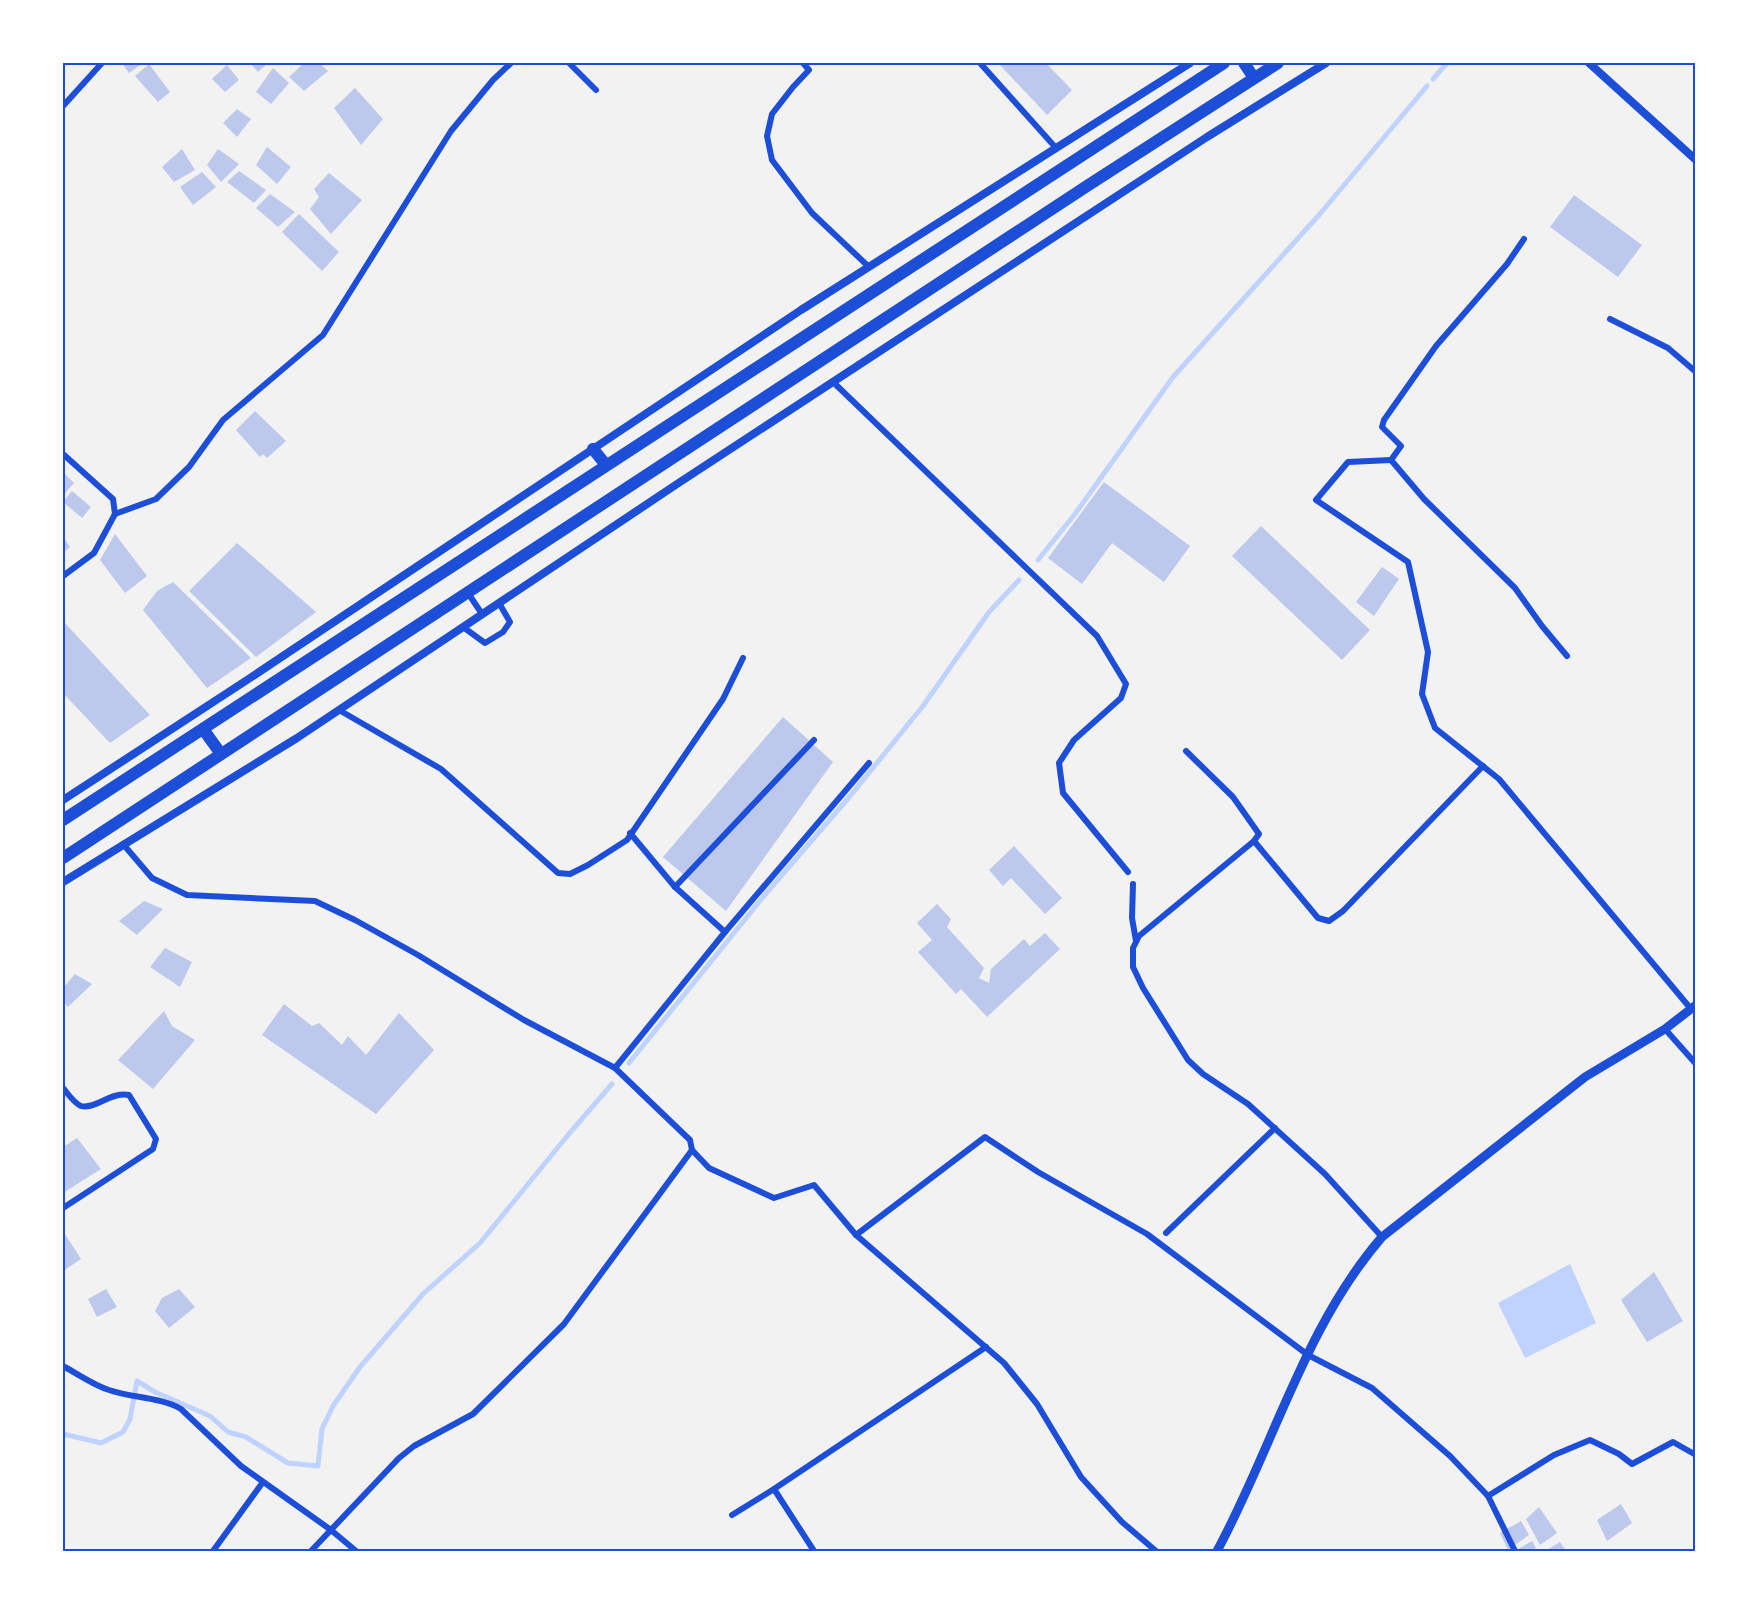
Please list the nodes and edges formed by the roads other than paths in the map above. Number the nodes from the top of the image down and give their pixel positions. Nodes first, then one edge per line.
1 (102, 63) edge
2 (511, 63) edge
3 (569, 63) edge
4 (803, 63) edge
5 (980, 63) edge
6 (1190, 63) edge
7 (1224, 63) edge
8 (1244, 63) edge
9 (1278, 63) edge
10 (1326, 63) edge
11 (1589, 63) edge
12 (1254, 78) junction
13 (596, 90) dead end
14 (63, 106) edge
15 (1056, 148) junction
16 (1696, 160) edge
17 (1524, 239) dead end
18 (869, 267) junction
19 (1610, 319) dead end
20 (1696, 372) edge
21 (833, 382) junction
22 (593, 449) junction
23 (63, 454) edge
24 (1391, 460) junction
25 (606, 465) junction
26 (115, 514) junction
27 (63, 576) edge
28 (468, 592) junction
29 (499, 603) junction
30 (482, 614) junction
31 (463, 627) junction
32 (1567, 656) dead end
33 (742, 658) dead end
34 (339, 710) junction
35 (203, 729) junction
36 (814, 740) dead end
37 (1186, 751) dead end
38 (221, 754) junction
39 (869, 764) dead end
40 (1483, 766) junction
41 (63, 800) edge
42 (63, 820) edge
43 (630, 833) junction
44 (1254, 841) junction
45 (123, 844) junction
46 (63, 858) edge
47 (1128, 872) dead end
48 (63, 882) edge
49 (1133, 884) dead end
50 (675, 887) junction
51 (725, 932) junction
52 (1136, 941) junction
53 (1694, 1007) edge
54 (1665, 1029) junction
55 (1696, 1064) edge
56 (615, 1068) junction
57 (63, 1088) edge
58 (1275, 1128) junction
59 (692, 1150) junction
60 (63, 1208) edge
61 (1166, 1233) dead end
62 (856, 1235) junction
63 (1382, 1237) junction
64 (986, 1347) junction
65 (1308, 1354) junction
66 (63, 1366) edge
67 (1696, 1455) edge
68 (263, 1482) junction
69 (774, 1489) junction
70 (1488, 1496) junction
71 (732, 1515) dead end
72 (331, 1530) junction
73 (213, 1551) edge
74 (311, 1551) edge
75 (356, 1551) edge
76 (814, 1551) edge
77 (1156, 1551) edge
78 (1217, 1551) edge
79 (1515, 1551) edge

1 - 14 street
2 - 26 street
3 - 13 street
4 - 18 street
5 - 15 street
6 - 15 street
7 - 25 highway
8 - 12 highway
9 - 12 highway
10 - 21 street
11 - 16 street
12 - 28 highway
15 - 18 street
17 - 24 street
18 - 22 street
19 - 20 street
21 - 29 street
21 - 47 street
22 - 25 highway
22 - 41 street
23 - 26 street
24 - 32 street
24 - 40 street
25 - 35 highway
26 - 27 street
28 - 30 street
28 - 38 highway
29 - 30 street
29 - 31 street
30 - 31 street
31 - 34 street
33 - 43 street
34 - 43 street
34 - 45 street
35 - 38 highway
35 - 42 highway
36 - 50 street
37 - 44 street
38 - 46 highway
39 - 51 street
40 - 44 street
40 - 53 street
43 - 50 street
44 - 52 street
45 - 48 street
45 - 56 street
49 - 52 street
50 - 51 street
51 - 56 street
52 - 58 street
53 - 54 main road
54 - 55 street
54 - 63 main road
56 - 59 street
57 - 60 street
58 - 61 street
58 - 63 street
59 - 62 street
59 - 72 street
62 - 64 street
62 - 65 street
63 - 65 main road
64 - 69 street
64 - 77 street
65 - 70 street
65 - 78 main road
66 - 68 street
67 - 70 street
68 - 72 street
68 - 73 street
69 - 71 street
69 - 76 street
70 - 79 street
72 - 74 street
72 - 75 street

